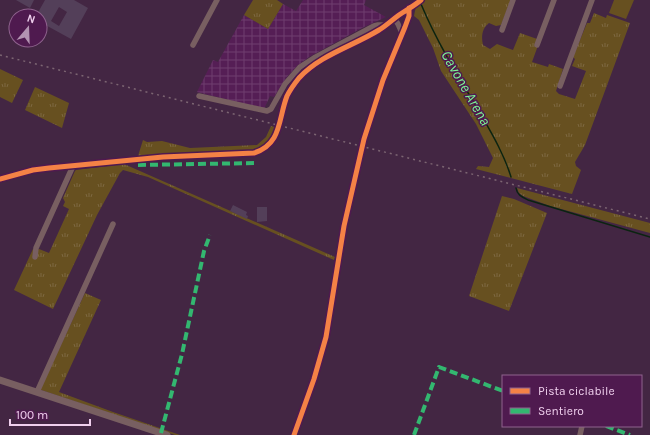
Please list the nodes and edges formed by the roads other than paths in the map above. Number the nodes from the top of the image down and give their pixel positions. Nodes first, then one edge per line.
1 (217, 0) edge
2 (421, 0) edge
3 (513, 0) edge
4 (554, 0) edge
5 (592, 0) edge
6 (409, 8) junction
7 (394, 18) junction
8 (386, 26) junction
9 (502, 30) dead end
10 (402, 33) junction
11 (193, 45) dead end
12 (537, 45) dead end
13 (560, 86) dead end
14 (200, 96) dead end
15 (73, 166) junction
16 (0, 179) edge
17 (113, 224) dead end
18 (35, 257) dead end
19 (0, 380) edge
20 (37, 392) junction
21 (167, 435) edge
22 (294, 435) edge

1 - 11 street
2 - 6 street
3 - 9 street
4 - 12 street
5 - 13 street
6 - 7 street
6 - 10 street
7 - 8 street
7 - 10 street
8 - 14 street
8 - 15 street
10 - 22 street
15 - 16 street
15 - 18 street
17 - 20 street
19 - 20 street
20 - 21 street

